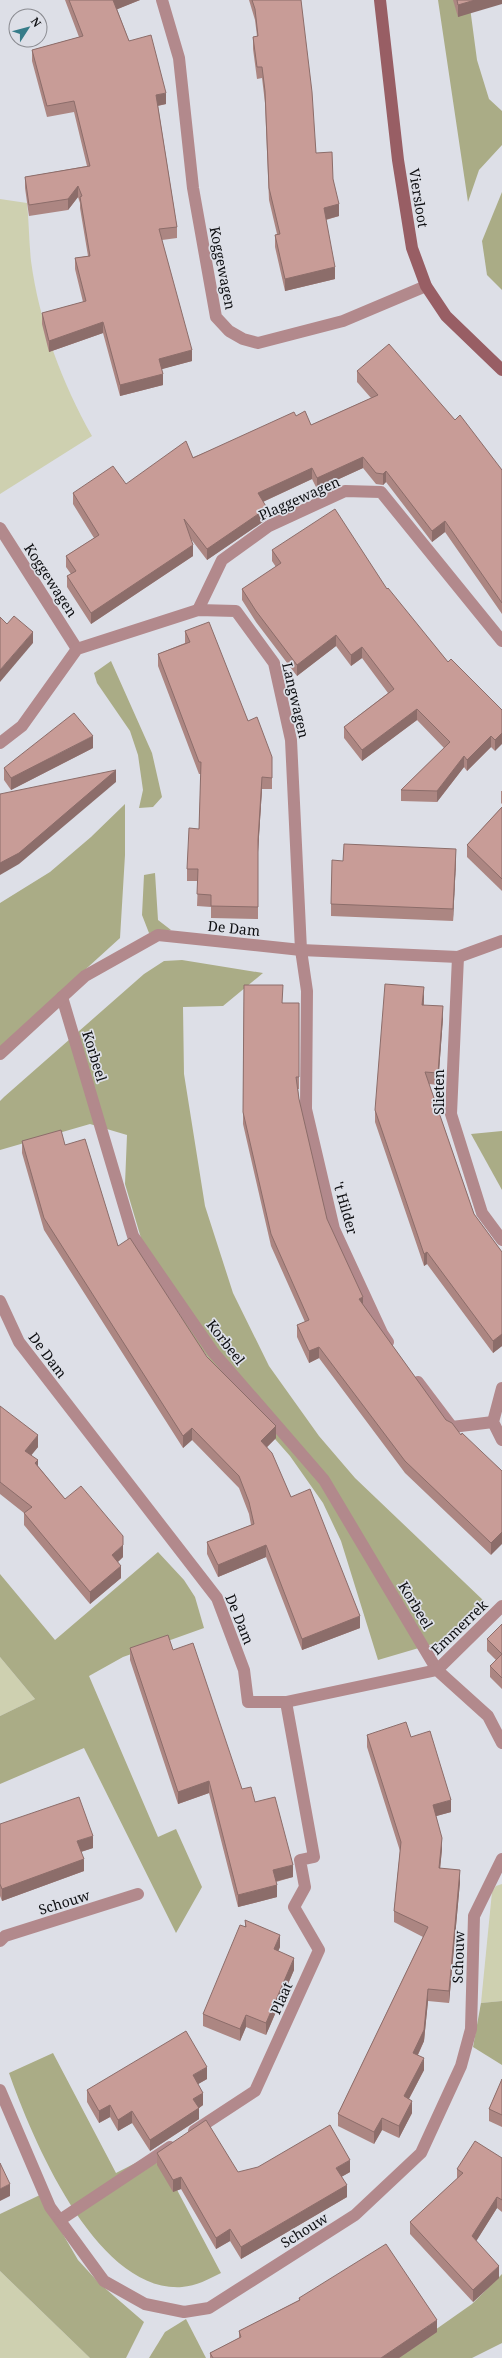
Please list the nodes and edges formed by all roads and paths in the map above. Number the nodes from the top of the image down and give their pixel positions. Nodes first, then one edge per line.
1 (162, 0) edge
2 (380, 0) edge
3 (426, 286) junction
4 (502, 370) edge
5 (0, 528) edge
6 (198, 610) junction
7 (502, 641) edge
8 (77, 649) junction
9 (0, 743) edge
10 (502, 940) edge
11 (301, 950) junction
12 (458, 957) junction
13 (62, 997) junction
14 (0, 1054) edge
15 (502, 1240) edge
16 (0, 1301) edge
17 (396, 1352) edge
18 (410, 1371) edge
19 (502, 1388) edge
20 (492, 1422) junction
21 (502, 1440) edge
22 (502, 1606) edge
23 (437, 1670) junction
24 (286, 1702) junction
25 (502, 1743) edge
26 (502, 1859) edge
27 (138, 1894) dead end
28 (0, 1941) edge
29 (0, 2090) edge
30 (60, 2220) junction

1 - 3 street, Koggewagen
2 - 3 street, Viersloot
3 - 4 street, Viersloot
5 - 8 street, Koggewagen
6 - 7 street, Plaggewagen
6 - 8 street, Langwagen
6 - 11 street, Langwagen
8 - 9 street
10 - 12 street, De Dam
11 - 12 street, De Dam
11 - 13 street, De Dam
11 - 17 street, 't Hilder
12 - 15 street, Slieten
13 - 14 street, De Dam
13 - 23 street, Korbeel
16 - 24 street, De Dam
18 - 20 street
19 - 20 street
20 - 21 street
22 - 23 street, Emmerrek
23 - 24 street, De Dam
23 - 25 street
24 - 30 street, Plaat
26 - 30 street, Schouw
27 - 28 street, Schouw
29 - 30 street, Schouw

